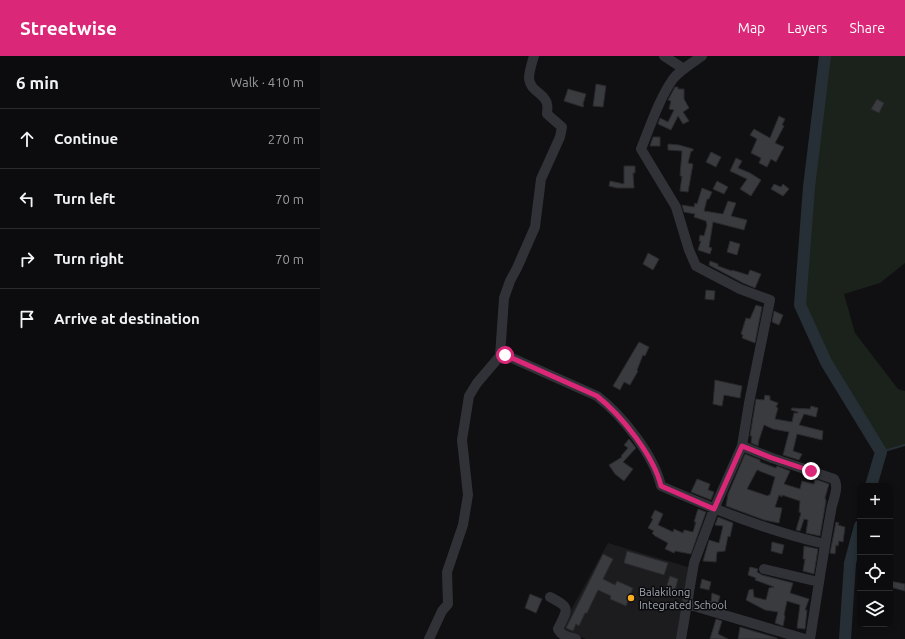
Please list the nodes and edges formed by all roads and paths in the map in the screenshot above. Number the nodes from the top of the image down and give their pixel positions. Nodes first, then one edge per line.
1 (534, 56) edge
2 (664, 56) edge
3 (702, 56) edge
4 (684, 69) junction
5 (500, 356) junction
6 (742, 446) junction
7 (714, 509) junction
8 (825, 544) junction
9 (764, 569) dead end
10 (820, 582) junction
11 (550, 596) dead end
12 (687, 604) junction
13 (429, 639) edge
14 (576, 639) edge
15 (681, 639) edge
16 (805, 639) edge
17 (810, 639) edge

1 - 5 street
2 - 4 street
3 - 4 street
4 - 6 street
5 - 7 street
5 - 13 street
6 - 7 street
6 - 8 street
7 - 8 street
7 - 12 street
8 - 10 street
9 - 10 street
10 - 17 street
11 - 14 street
12 - 15 street
12 - 16 street

